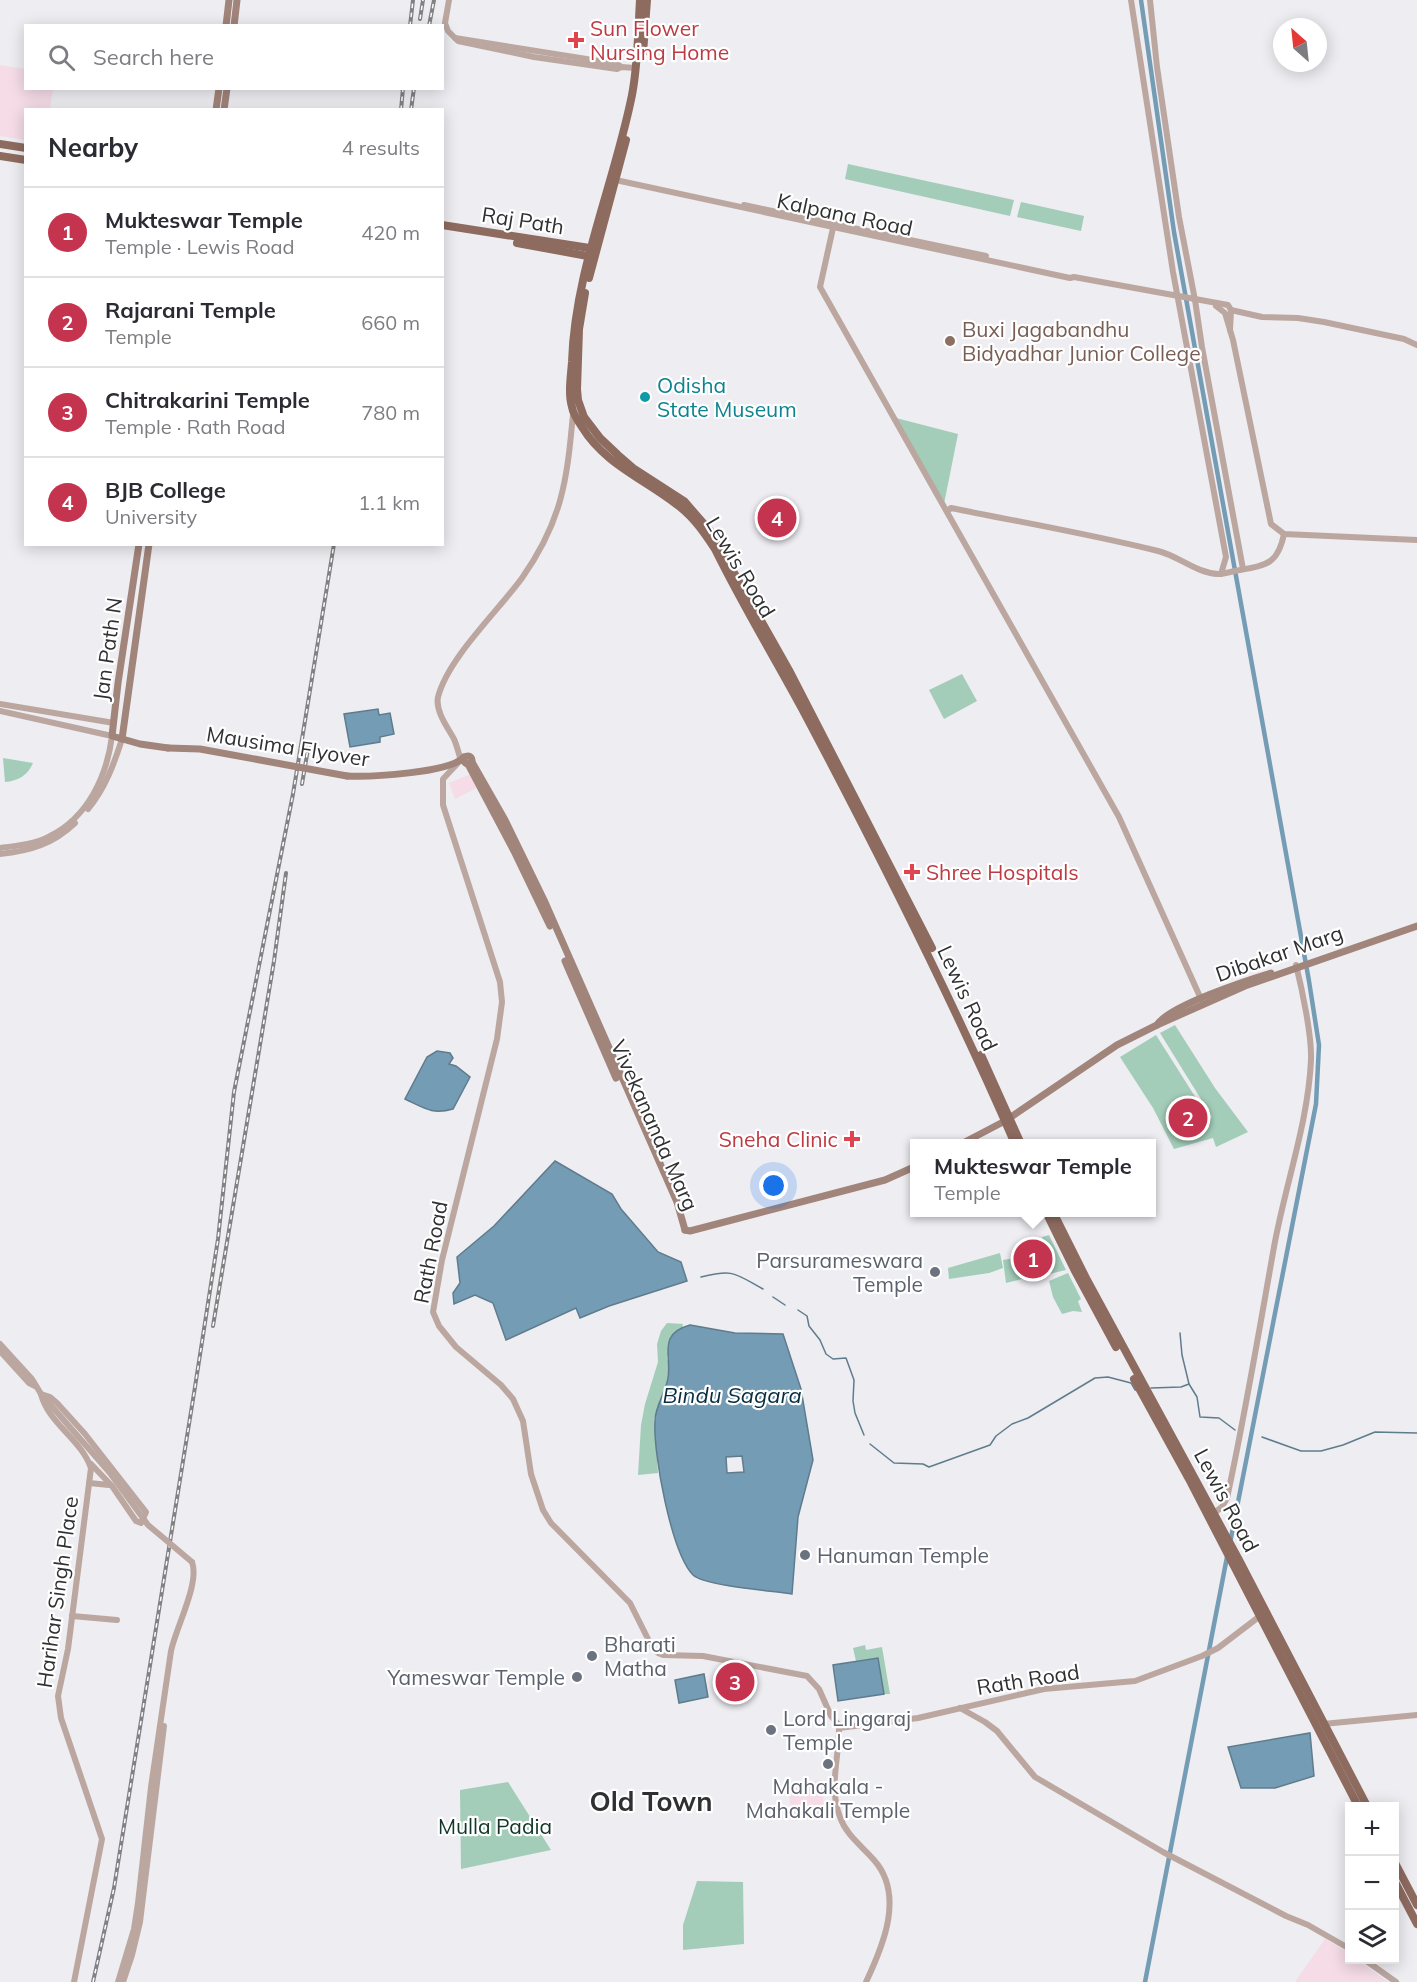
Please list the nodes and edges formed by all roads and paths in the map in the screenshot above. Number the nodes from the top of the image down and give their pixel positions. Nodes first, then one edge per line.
1 (229, 0) edge
2 (237, 0) edge
3 (448, 0) edge
4 (640, 0) edge
5 (646, 0) edge
6 (1131, 0) edge
7 (1150, 0) edge
8 (226, 24) edge
9 (234, 24) edge
10 (636, 68) junction
11 (219, 90) edge
12 (227, 90) edge
13 (216, 108) edge
14 (224, 108) edge
15 (0, 144) edge
16 (24, 148) edge
17 (0, 156) edge
18 (24, 159) edge
19 (613, 178) junction
20 (444, 225) edge
21 (833, 228) junction
22 (444, 231) edge
23 (595, 231) junction
24 (577, 250) junction
25 (593, 253) junction
26 (587, 267) junction
27 (1074, 277) junction
28 (1180, 297) junction
29 (1194, 299) junction
30 (1229, 312) junction
31 (1417, 345) edge
32 (577, 411) junction
33 (947, 511) junction
34 (1284, 534) junction
35 (1417, 540) edge
36 (139, 546) edge
37 (149, 546) edge
38 (1241, 570) junction
39 (1221, 574) junction
40 (0, 704) edge
41 (0, 711) edge
42 (114, 723) junction
43 (124, 725) junction
44 (112, 736) junction
45 (122, 739) junction
46 (465, 762) junction
47 (0, 848) edge
48 (0, 854) edge
49 (1417, 924) edge
50 (1298, 966) junction
51 (1201, 999) junction
52 (1157, 1025) junction
53 (1009, 1123) junction
54 (971, 1139) edge
55 (1014, 1139) edge
56 (1019, 1139) edge
57 (910, 1169) edge
58 (1048, 1217) edge
59 (1056, 1217) edge
60 (0, 1344) edge
61 (0, 1351) edge
62 (1138, 1380) junction
63 (35, 1386) junction
64 (41, 1394) junction
65 (1171, 1440) junction
66 (89, 1461) junction
67 (89, 1483) junction
68 (112, 1486) junction
69 (1214, 1513) junction
70 (1222, 1536) junction
71 (1263, 1614) junction
72 (72, 1616) junction
73 (117, 1620) dead end
74 (171, 1651) junction
75 (960, 1708) junction
76 (1417, 1715) edge
77 (1321, 1725) junction
78 (839, 1728) junction
79 (1356, 1802) edge
80 (1366, 1802) edge
81 (1399, 1869) edge
82 (1399, 1888) edge
83 (1417, 1905) edge
84 (1417, 1924) edge
85 (1345, 1946) edge
86 (1372, 1964) edge
87 (74, 1982) edge
88 (118, 1982) edge
89 (123, 1982) edge
90 (866, 1982) edge
91 (1396, 1982) edge

1 - 8 main road
2 - 9 main road
3 - 10 street
4 - 10 main road, Lewis Road
5 - 19 main road, Lewis Road
6 - 28 street
7 - 29 street
10 - 19 main road, Lewis Road
11 - 13 main road
12 - 14 main road
15 - 16 main road
17 - 18 main road
19 - 21 street, Kalpana Road
19 - 23 main road, Lewis Road
19 - 25 main road, Lewis Road
19 - 27 street, Kalpana Road
20 - 24 main road, Raj Path
21 - 27 street, Kalpana Road
21 - 33 street
22 - 24 main road, Raj Path
23 - 24 main road
23 - 25 main road, Lewis Road
24 - 25 main road, Raj Path
24 - 26 main road
25 - 26 main road, Lewis Road
25 - 32 main road, Lewis Road
26 - 32 main road, Lewis Road
27 - 28 street, Kalpana Road
28 - 29 street, Kalpana Road
28 - 39 street
29 - 30 street, Kalpana Road
29 - 38 street
30 - 31 street, Kalpana Road
30 - 34 street
32 - 46 street
32 - 53 main road, Lewis Road
33 - 39 street
33 - 51 street
34 - 35 street
34 - 38 street
36 - 42 main road, Jan Path N
37 - 43 main road
38 - 39 street
40 - 42 street
41 - 44 street
42 - 43 main road
42 - 44 main road, Jan Path N
43 - 45 main road
44 - 45 main road, Mausima Flyover
44 - 47 street, Jan Path N
45 - 46 main road, Mausima Flyover, bridge
45 - 48 street
46 - 57 main road, Vivekananda Marg
46 - 78 street, Rath Road
49 - 50 main road, Dibakar Marg
50 - 51 main road, Dibakar Marg
50 - 52 main road, Dibakar Marg
50 - 69 street
51 - 52 main road, Dibakar Marg
52 - 53 main road, Dibakar Marg
53 - 54 main road, Dibakar Marg
53 - 55 main road, Lewis Road
53 - 56 main road, Lewis Road
58 - 62 main road, Lewis Road
59 - 62 main road, Lewis Road
60 - 63 street
61 - 63 street
62 - 65 main road, Lewis Road
63 - 64 street
64 - 66 street
64 - 68 street
64 - 74 street, bridge
65 - 69 main road, Lewis Road
65 - 70 main road, Lewis Road
66 - 67 street, Harihar Singh Place
66 - 68 street
67 - 68 street
67 - 72 street, Harihar Singh Place
69 - 70 main road, Lewis Road
70 - 71 main road, Lewis Road
71 - 75 street, Rath Road
71 - 77 main road, Lewis Road
72 - 73 street
72 - 87 street, Harihar Singh Place
74 - 88 street
74 - 89 street
75 - 78 street, Rath Road
75 - 85 street
76 - 77 street
77 - 79 main road, Lewis Road
77 - 80 main road, Lewis Road
78 - 90 street
81 - 83 main road
82 - 84 main road
86 - 91 street

